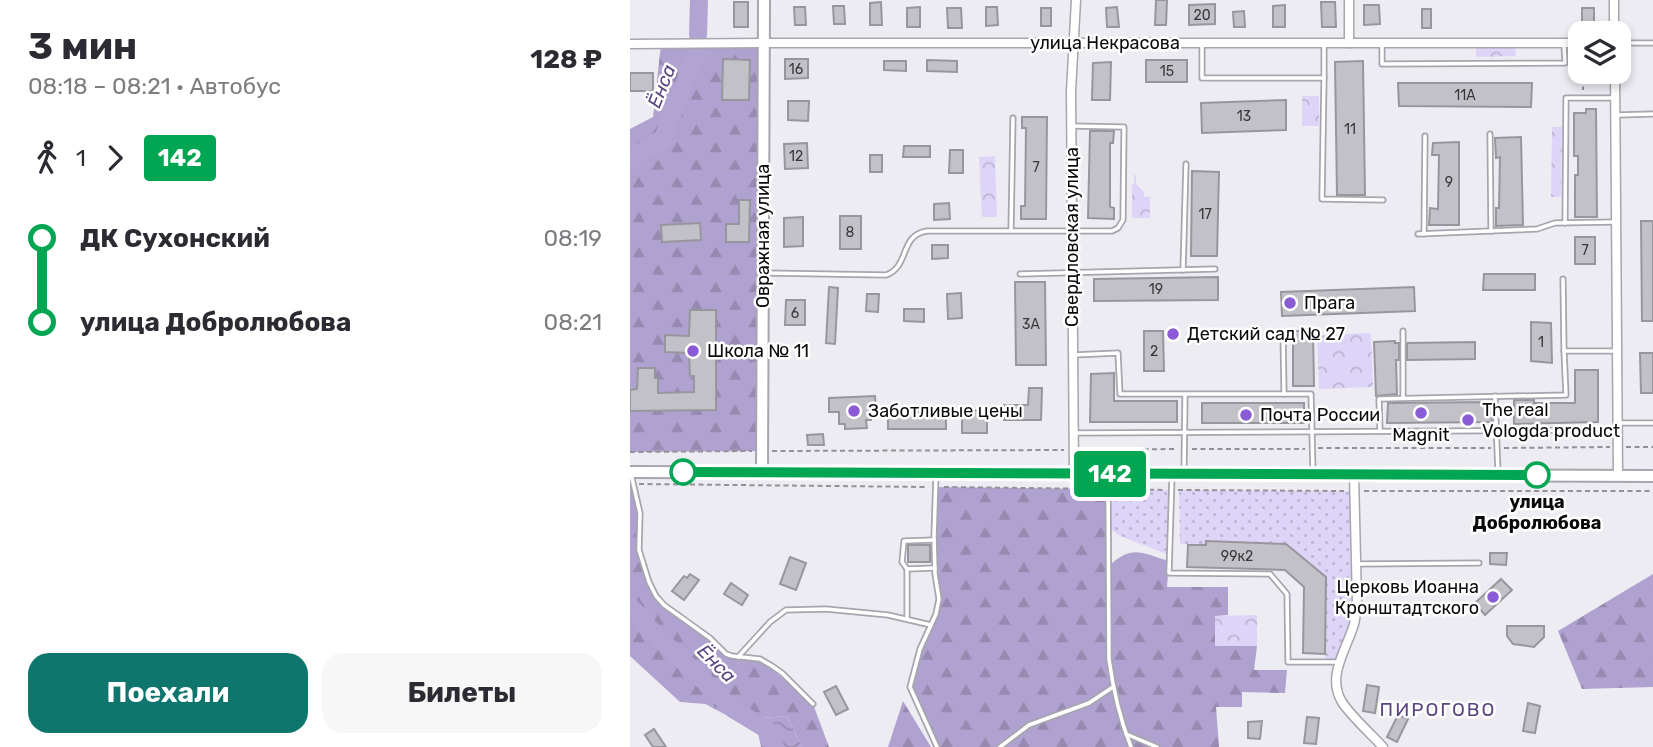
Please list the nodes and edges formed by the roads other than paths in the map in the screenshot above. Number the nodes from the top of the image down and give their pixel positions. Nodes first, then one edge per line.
1 (764, 0) edge
2 (1076, 0) edge
3 (1349, 0) edge
4 (1614, 0) edge
5 (1614, 21) edge
6 (764, 43) junction
7 (1073, 43) junction
8 (1202, 43) junction
9 (1324, 43) junction
10 (1349, 43) junction
11 (1382, 43) junction
12 (1564, 43) junction
13 (1568, 43) edge
14 (1631, 43) edge
15 (1653, 43) edge
16 (630, 44) edge
17 (1324, 78) junction
18 (1615, 84) edge
19 (1615, 98) junction
20 (1653, 114) edge
21 (1615, 115) junction
22 (1013, 118) dead end
23 (1071, 126) junction
24 (1490, 134) dead end
25 (1425, 136) dead end
26 (1186, 164) dead end
27 (1383, 200) dead end
28 (1616, 222) junction
29 (1565, 223) junction
30 (1011, 230) junction
31 (1071, 230) junction
32 (1491, 231) junction
33 (1418, 234) dead end
34 (1424, 234) junction
35 (1215, 269) dead end
36 (1183, 270) junction
37 (763, 272) junction
38 (1072, 273) junction
39 (1020, 274) dead end
40 (1563, 279) dead end
41 (1403, 331) dead end
42 (1283, 333) dead end
43 (1564, 351) junction
44 (1617, 351) junction
45 (1073, 355) junction
46 (1284, 394) junction
47 (1185, 395) junction
48 (1495, 396) junction
49 (1403, 398) junction
50 (1618, 423) junction
51 (1653, 424) edge
52 (1600, 430) dead end
53 (1380, 431) junction
54 (1496, 431) junction
55 (1184, 432) junction
56 (1312, 432) junction
57 (1073, 433) junction
58 (630, 472) edge
59 (762, 472) junction
60 (936, 473) junction
61 (1074, 474) junction
62 (1108, 474) junction
63 (1178, 474) junction
64 (1313, 474) junction
65 (1354, 474) junction
66 (1498, 475) junction
67 (1618, 475) junction
68 (1653, 476) edge
69 (934, 540) junction
70 (1356, 564) junction
71 (1479, 564) dead end
72 (935, 568) junction
73 (907, 569) junction
74 (907, 619) junction
75 (931, 625) junction
76 (738, 657) junction
77 (1339, 662) junction
78 (1112, 687) junction
79 (813, 704) dead end
80 (1126, 734) junction
81 (937, 747) edge
82 (1000, 747) edge
83 (1131, 747) edge
84 (1157, 747) edge
85 (1383, 747) edge

1 - 6 main road, Овражная улица
2 - 7 street, Свердловская улица
3 - 10 street
4 - 5 street
6 - 7 street, улица Некрасова
6 - 16 street, улица Некрасова
6 - 37 main road, Овражная улица
7 - 8 street, улица Некрасова
7 - 23 street, Свердловская улица
8 - 9 street, улица Некрасова
8 - 17 lane
9 - 10 street, улица Некрасова
9 - 17 lane
10 - 11 street, улица Некрасова
11 - 12 street, улица Некрасова
11 - 12 lane
12 - 13 street, улица Некрасова
14 - 15 lane
17 - 27 lane
18 - 19 street
19 - 21 street
19 - 29 lane
20 - 21 lane
21 - 28 street
22 - 30 lane
23 - 31 street, Свердловская улица
23 - 31 lane
24 - 32 lane
25 - 34 lane
26 - 36 lane
28 - 29 lane
28 - 44 street
29 - 32 lane
30 - 31 lane
30 - 37 lane
31 - 38 street, Свердловская улица
32 - 34 lane
33 - 34 lane
35 - 36 lane
36 - 38 lane
37 - 59 main road, Овражная улица
38 - 39 lane
38 - 45 street, Свердловская улица
40 - 43 lane
41 - 49 lane
42 - 46 lane
43 - 44 lane
43 - 48 lane
44 - 50 street
45 - 47 lane
45 - 57 street, Свердловская улица
46 - 47 lane
46 - 56 lane
47 - 55 lane
48 - 49 lane
48 - 54 lane
49 - 53 lane
50 - 51 lane
50 - 67 street
52 - 54 lane
53 - 54 lane
53 - 56 lane
54 - 66 lane
55 - 56 lane
55 - 57 lane
55 - 63 lane
56 - 64 lane
57 - 61 street, Свердловская улица
58 - 59 main road
58 - 76 lane
59 - 60 main road
60 - 61 main road
60 - 69 lane
61 - 62 main road
62 - 63 main road
62 - 78 lane
63 - 64 main road
63 - 77 lane
64 - 65 main road
65 - 66 main road
65 - 70 street
66 - 67 main road
67 - 68 main road
69 - 72 lane
69 - 73 lane
70 - 71 lane
70 - 77 street
72 - 73 lane
72 - 75 lane
73 - 74 lane
74 - 75 lane
74 - 76 lane
75 - 81 lane
76 - 79 lane
77 - 85 street
78 - 80 lane
78 - 82 lane
80 - 83 lane
80 - 84 lane

